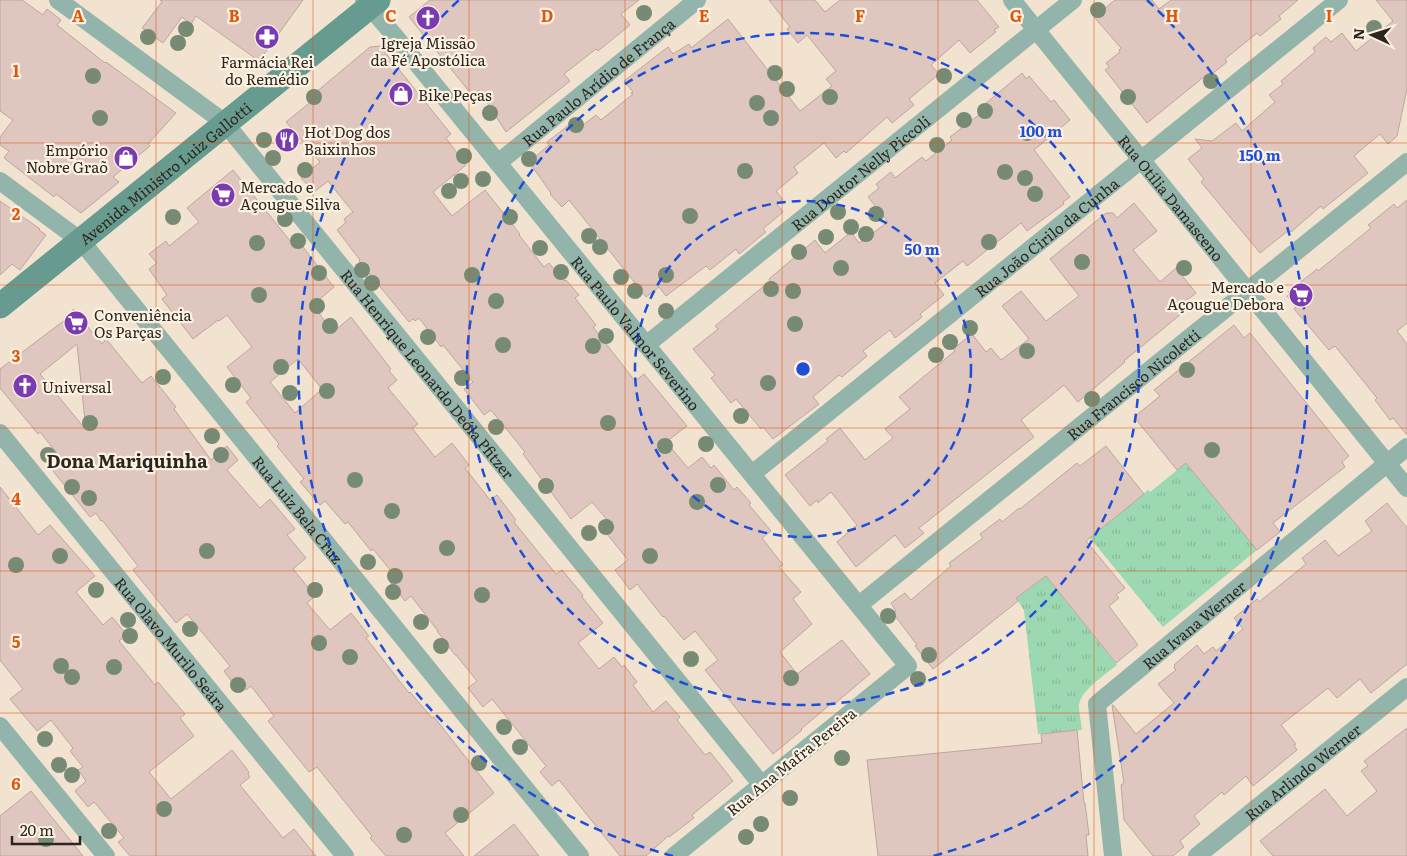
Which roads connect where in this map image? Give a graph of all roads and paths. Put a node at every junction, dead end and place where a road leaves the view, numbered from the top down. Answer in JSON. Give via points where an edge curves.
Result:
{"nodes":[{"id":1,"x":58,"y":0,"type":"edge"},
{"id":2,"x":697,"y":0,"type":"edge"},
{"id":3,"x":1012,"y":0,"type":"edge"},
{"id":4,"x":1073,"y":0,"type":"edge"},
{"id":5,"x":1339,"y":0,"type":"edge"},
{"id":6,"x":371,"y":2,"type":"edge"},
{"id":7,"x":1036,"y":30,"type":"junction"},
{"id":8,"x":225,"y":123,"type":"junction"},
{"id":9,"x":1141,"y":160,"type":"junction"},
{"id":10,"x":498,"y":162,"type":"junction"},
{"id":11,"x":1407,"y":162,"type":"edge"},
{"id":12,"x":0,"y":181,"type":"edge"},
{"id":13,"x":81,"y":240,"type":"junction"},
{"id":14,"x":1247,"y":291,"type":"junction"},
{"id":15,"x":0,"y":306,"type":"edge"},
{"id":16,"x":646,"y":345,"type":"junction"},
{"id":17,"x":0,"y":432,"type":"edge"},
{"id":18,"x":1407,"y":447,"type":"edge"},
{"id":19,"x":1387,"y":463,"type":"junction"},
{"id":20,"x":752,"y":474,"type":"junction"},
{"id":21,"x":1407,"y":488,"type":"edge"},
{"id":22,"x":859,"y":605,"type":"junction"},
{"id":23,"x":908,"y":666,"type":"joint"},
{"id":24,"x":1407,"y":687,"type":"edge"},
{"id":25,"x":0,"y":726,"type":"edge"},
{"id":26,"x":762,"y":785,"type":"junction"},
{"id":27,"x":106,"y":856,"type":"edge"},
{"id":28,"x":345,"y":856,"type":"edge"},
{"id":29,"x":580,"y":856,"type":"edge"},
{"id":30,"x":674,"y":856,"type":"edge"},
{"id":31,"x":1113,"y":856,"type":"edge"},
{"id":32,"x":1197,"y":856,"type":"edge"}],
"edges":[{"from":1,"to":8,"type":"street","name":"Rua Henrique Leonardo Deóla Pfitzer"},
{"from":2,"to":10,"type":"street","name":"Rua Paulo Arídio de França"},
{"from":3,"to":7,"type":"street","name":"Rua Otília Damasceno"},
{"from":4,"to":7,"type":"street","name":"Rua Doutor Nelly Piccoli"},
{"from":5,"to":9,"type":"street","name":"Rua João Cirilo da Cunha"},
{"from":6,"to":8,"type":"street","name":"Avenida Ministro Luiz Gallotti"},
{"from":6,"to":10,"type":"street","name":"Rua Paulo Valmor Severino"},
{"from":7,"to":9,"type":"street","name":"Rua Otília Damasceno"},
{"from":7,"to":16,"type":"street","name":"Rua Doutor Nelly Piccoli"},
{"from":8,"to":13,"type":"street","name":"Avenida Ministro Luiz Gallotti"},
{"from":8,"to":26,"type":"street","name":"Rua Henrique Leonardo Deóla Pfitzer"},
{"from":9,"to":14,"type":"street","name":"Rua Otília Damasceno"},
{"from":9,"to":20,"type":"street","name":"Rua João Cirilo da Cunha"},
{"from":10,"to":16,"type":"street","name":"Rua Paulo Valmor Severino"},
{"from":11,"to":14,"type":"street","name":"Rua Francisco Nicoletti"},
{"from":12,"to":13,"type":"street","name":"Rua Luiz Bela Cruz"},
{"from":13,"to":15,"type":"street","name":"Avenida Ministro Luiz Gallotti"},
{"from":13,"to":29,"type":"street","name":"Rua Luiz Bela Cruz"},
{"from":14,"to":19,"type":"street","name":"Rua Otília Damasceno"},
{"from":14,"to":22,"type":"street","name":"Rua Francisco Nicoletti"},
{"from":16,"to":20,"type":"street","name":"Rua Paulo Valmor Severino"},
{"from":17,"to":28,"type":"street","name":"Rua Olavo Murilo Seára"},
{"from":18,"to":19,"type":"street","name":"Rua Ivana Werner"},
{"from":19,"to":21,"type":"street","name":"Rua Otília Damasceno"},
{"from":19,"to":31,"type":"street","name":"Rua Ivana Werner","via":[[1097,704]]},
{"from":20,"to":22,"type":"street","name":"Rua Paulo Valmor Severino"},
{"from":22,"to":23,"type":"street","name":"Rua Paulo Valmor Severino"},
{"from":23,"to":26,"type":"street","name":"Rua Ana Mafra Pereira"},
{"from":24,"to":32,"type":"street","name":"Rua Arlindo Werner"},
{"from":25,"to":27,"type":"street"},
{"from":26,"to":30,"type":"street","name":"Rua Ana Mafra Pereira"}]}
